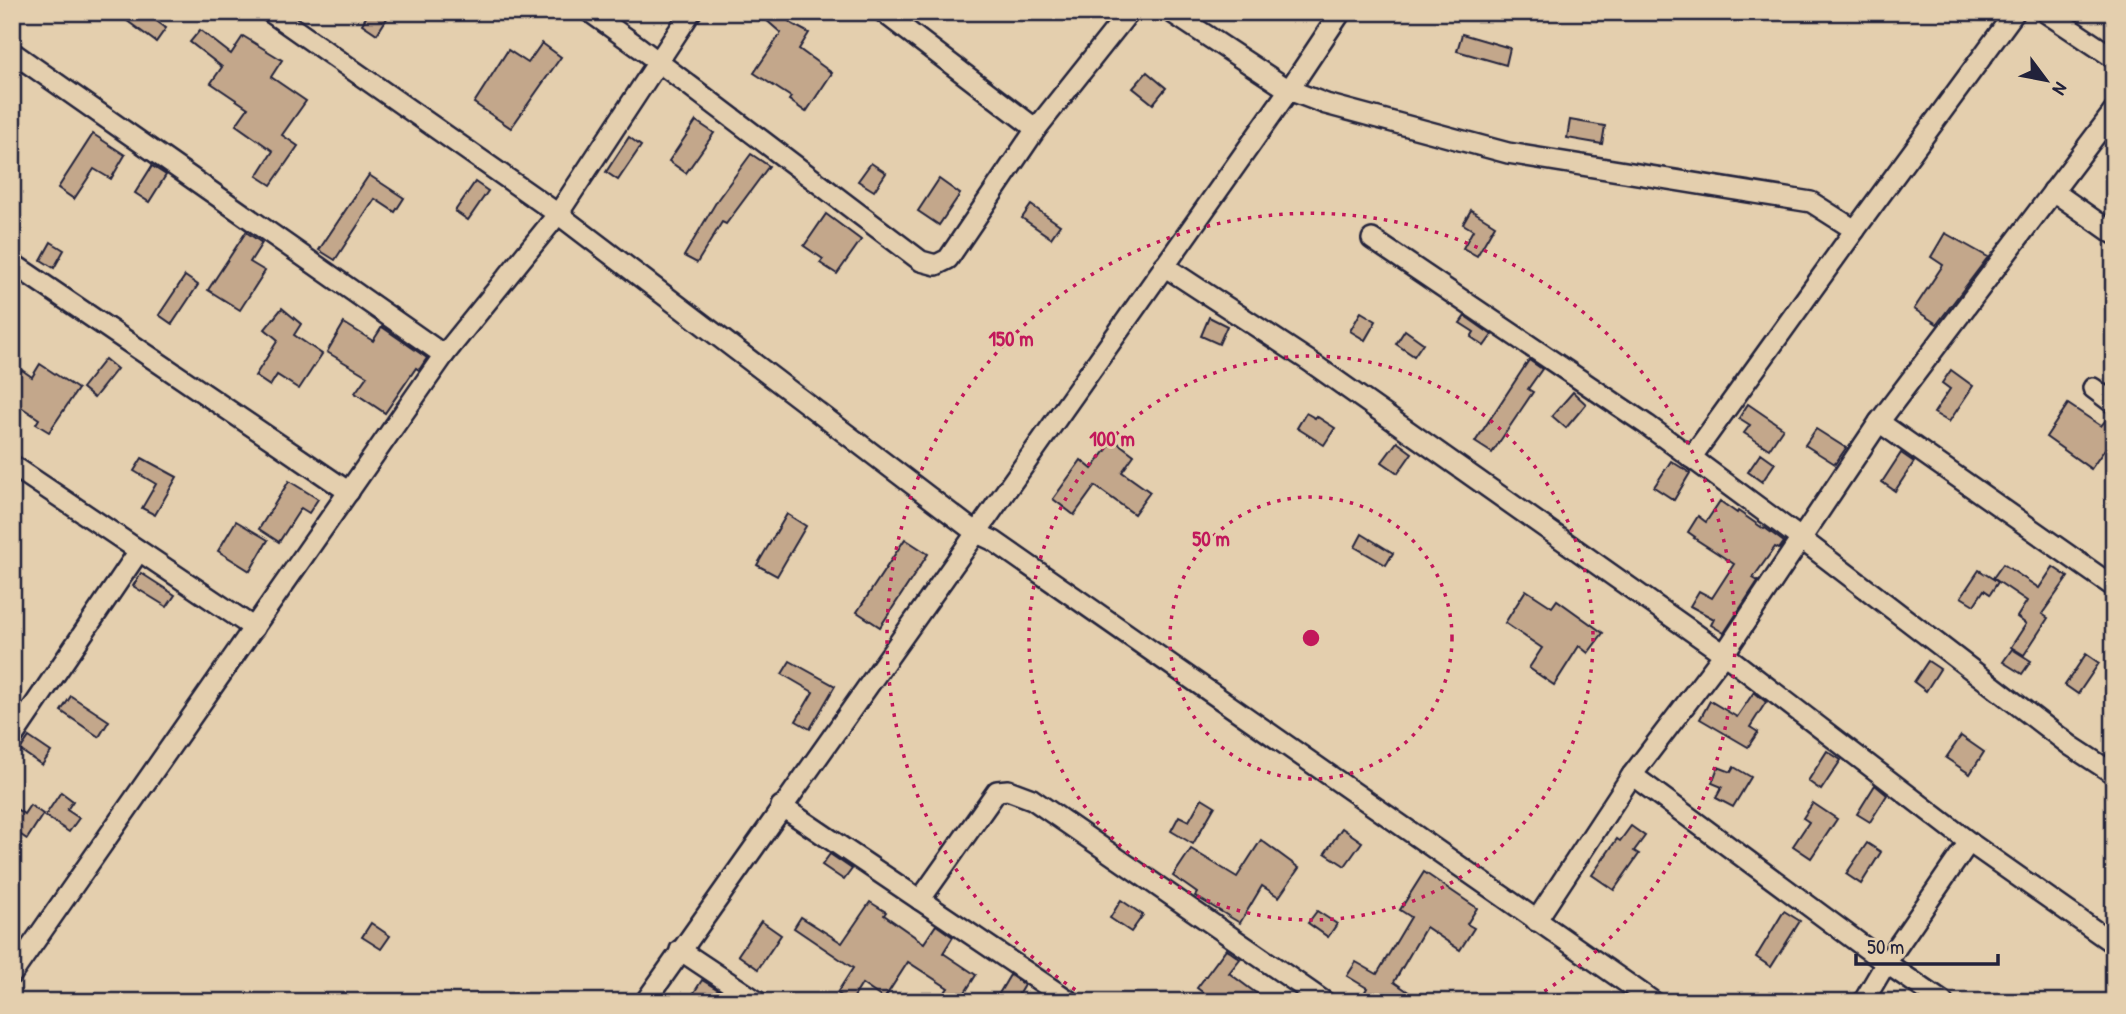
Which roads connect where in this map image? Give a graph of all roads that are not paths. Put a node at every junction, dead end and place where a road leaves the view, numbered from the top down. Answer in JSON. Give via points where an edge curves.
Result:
{"nodes":[{"id":1,"x":270,"y":12,"type":"edge"},
{"id":2,"x":590,"y":12,"type":"edge"},
{"id":3,"x":691,"y":12,"type":"edge"},
{"id":4,"x":883,"y":12,"type":"edge"},
{"id":5,"x":1129,"y":12,"type":"edge"},
{"id":6,"x":1171,"y":12,"type":"edge"},
{"id":7,"x":1341,"y":12,"type":"edge"},
{"id":8,"x":2015,"y":12,"type":"edge"},
{"id":9,"x":2045,"y":12,"type":"edge"},
{"id":10,"x":12,"y":52,"type":"edge"},
{"id":11,"x":2114,"y":58,"type":"edge"},
{"id":12,"x":658,"y":61,"type":"junction"},
{"id":13,"x":1289,"y":90,"type":"junction"},
{"id":14,"x":2114,"y":111,"type":"edge"},
{"id":15,"x":1036,"y":129,"type":"junction"},
{"id":16,"x":2053,"y":191,"type":"junction"},
{"id":17,"x":558,"y":214,"type":"junction"},
{"id":18,"x":1855,"y":230,"type":"junction"},
{"id":19,"x":2114,"y":234,"type":"edge"},
{"id":20,"x":1372,"y":239,"type":"dead end"},
{"id":21,"x":12,"y":262,"type":"edge"},
{"id":22,"x":1164,"y":266,"type":"junction"},
{"id":23,"x":444,"y":355,"type":"junction"},
{"id":24,"x":2093,"y":388,"type":"dead end"},
{"id":25,"x":2114,"y":404,"type":"edge"},
{"id":26,"x":1880,"y":422,"type":"junction"},
{"id":27,"x":1691,"y":458,"type":"junction"},
{"id":28,"x":12,"y":465,"type":"edge"},
{"id":29,"x":349,"y":492,"type":"junction"},
{"id":30,"x":975,"y":532,"type":"junction"},
{"id":31,"x":1800,"y":538,"type":"junction"},
{"id":32,"x":139,"y":551,"type":"junction"},
{"id":33,"x":2114,"y":587,"type":"edge"},
{"id":34,"x":254,"y":628,"type":"junction"},
{"id":35,"x":1724,"y":654,"type":"junction"},
{"id":36,"x":12,"y":738,"type":"edge"},
{"id":37,"x":2114,"y":774,"type":"edge"},
{"id":38,"x":1632,"y":775,"type":"junction"},
{"id":39,"x":781,"y":806,"type":"junction"},
{"id":40,"x":1969,"y":842,"type":"junction"},
{"id":41,"x":920,"y":900,"type":"junction"},
{"id":42,"x":1536,"y":920,"type":"junction"},
{"id":43,"x":2114,"y":944,"type":"edge"},
{"id":44,"x":680,"y":950,"type":"junction"},
{"id":45,"x":1886,"y":963,"type":"junction"},
{"id":46,"x":12,"y":974,"type":"edge"},
{"id":47,"x":645,"y":1002,"type":"edge"},
{"id":48,"x":758,"y":1002,"type":"edge"},
{"id":49,"x":1071,"y":1002,"type":"edge"},
{"id":50,"x":1325,"y":1002,"type":"edge"},
{"id":51,"x":1654,"y":1002,"type":"edge"},
{"id":52,"x":1863,"y":1002,"type":"edge"},
{"id":53,"x":1943,"y":1002,"type":"edge"}],
"edges":[{"from":1,"to":17,"type":"street"},
{"from":2,"to":12,"type":"street"},
{"from":3,"to":12,"type":"street"},
{"from":4,"to":15,"type":"street"},
{"from":5,"to":15,"type":"street"},
{"from":6,"to":13,"type":"street"},
{"from":7,"to":13,"type":"street"},
{"from":8,"to":18,"type":"street"},
{"from":9,"to":11,"type":"street"},
{"from":10,"to":23,"type":"street"},
{"from":12,"to":15,"type":"street","via":[[921,261],[936,265],[948,259]]},
{"from":12,"to":17,"type":"street"},
{"from":13,"to":18,"type":"street","via":[[1508,153],[1811,202]]},
{"from":13,"to":22,"type":"street"},
{"from":14,"to":16,"type":"street"},
{"from":16,"to":19,"type":"street"},
{"from":16,"to":26,"type":"street"},
{"from":17,"to":23,"type":"street"},
{"from":17,"to":30,"type":"street"},
{"from":18,"to":27,"type":"street"},
{"from":20,"to":27,"type":"street"},
{"from":21,"to":29,"type":"street"},
{"from":22,"to":30,"type":"street"},
{"from":22,"to":35,"type":"street","via":[[1309,361]]},
{"from":23,"to":29,"type":"street"},
{"from":24,"to":25,"type":"street"},
{"from":26,"to":31,"type":"street"},
{"from":26,"to":33,"type":"street"},
{"from":27,"to":31,"type":"street"},
{"from":28,"to":32,"type":"street"},
{"from":29,"to":34,"type":"street"},
{"from":30,"to":39,"type":"street"},
{"from":30,"to":42,"type":"street"},
{"from":31,"to":35,"type":"street"},
{"from":31,"to":37,"type":"street"},
{"from":32,"to":34,"type":"street"},
{"from":32,"to":36,"type":"street"},
{"from":34,"to":46,"type":"street"},
{"from":35,"to":38,"type":"street"},
{"from":35,"to":40,"type":"street"},
{"from":38,"to":42,"type":"street"},
{"from":38,"to":45,"type":"street"},
{"from":39,"to":41,"type":"street"},
{"from":39,"to":44,"type":"street"},
{"from":40,"to":43,"type":"street"},
{"from":40,"to":45,"type":"street"},
{"from":41,"to":49,"type":"street"},
{"from":41,"to":50,"type":"street","via":[[997,791],[1008,790],[1032,799]]},
{"from":42,"to":51,"type":"street"},
{"from":44,"to":47,"type":"street"},
{"from":44,"to":48,"type":"street"},
{"from":45,"to":52,"type":"street"},
{"from":45,"to":53,"type":"street"}]}
